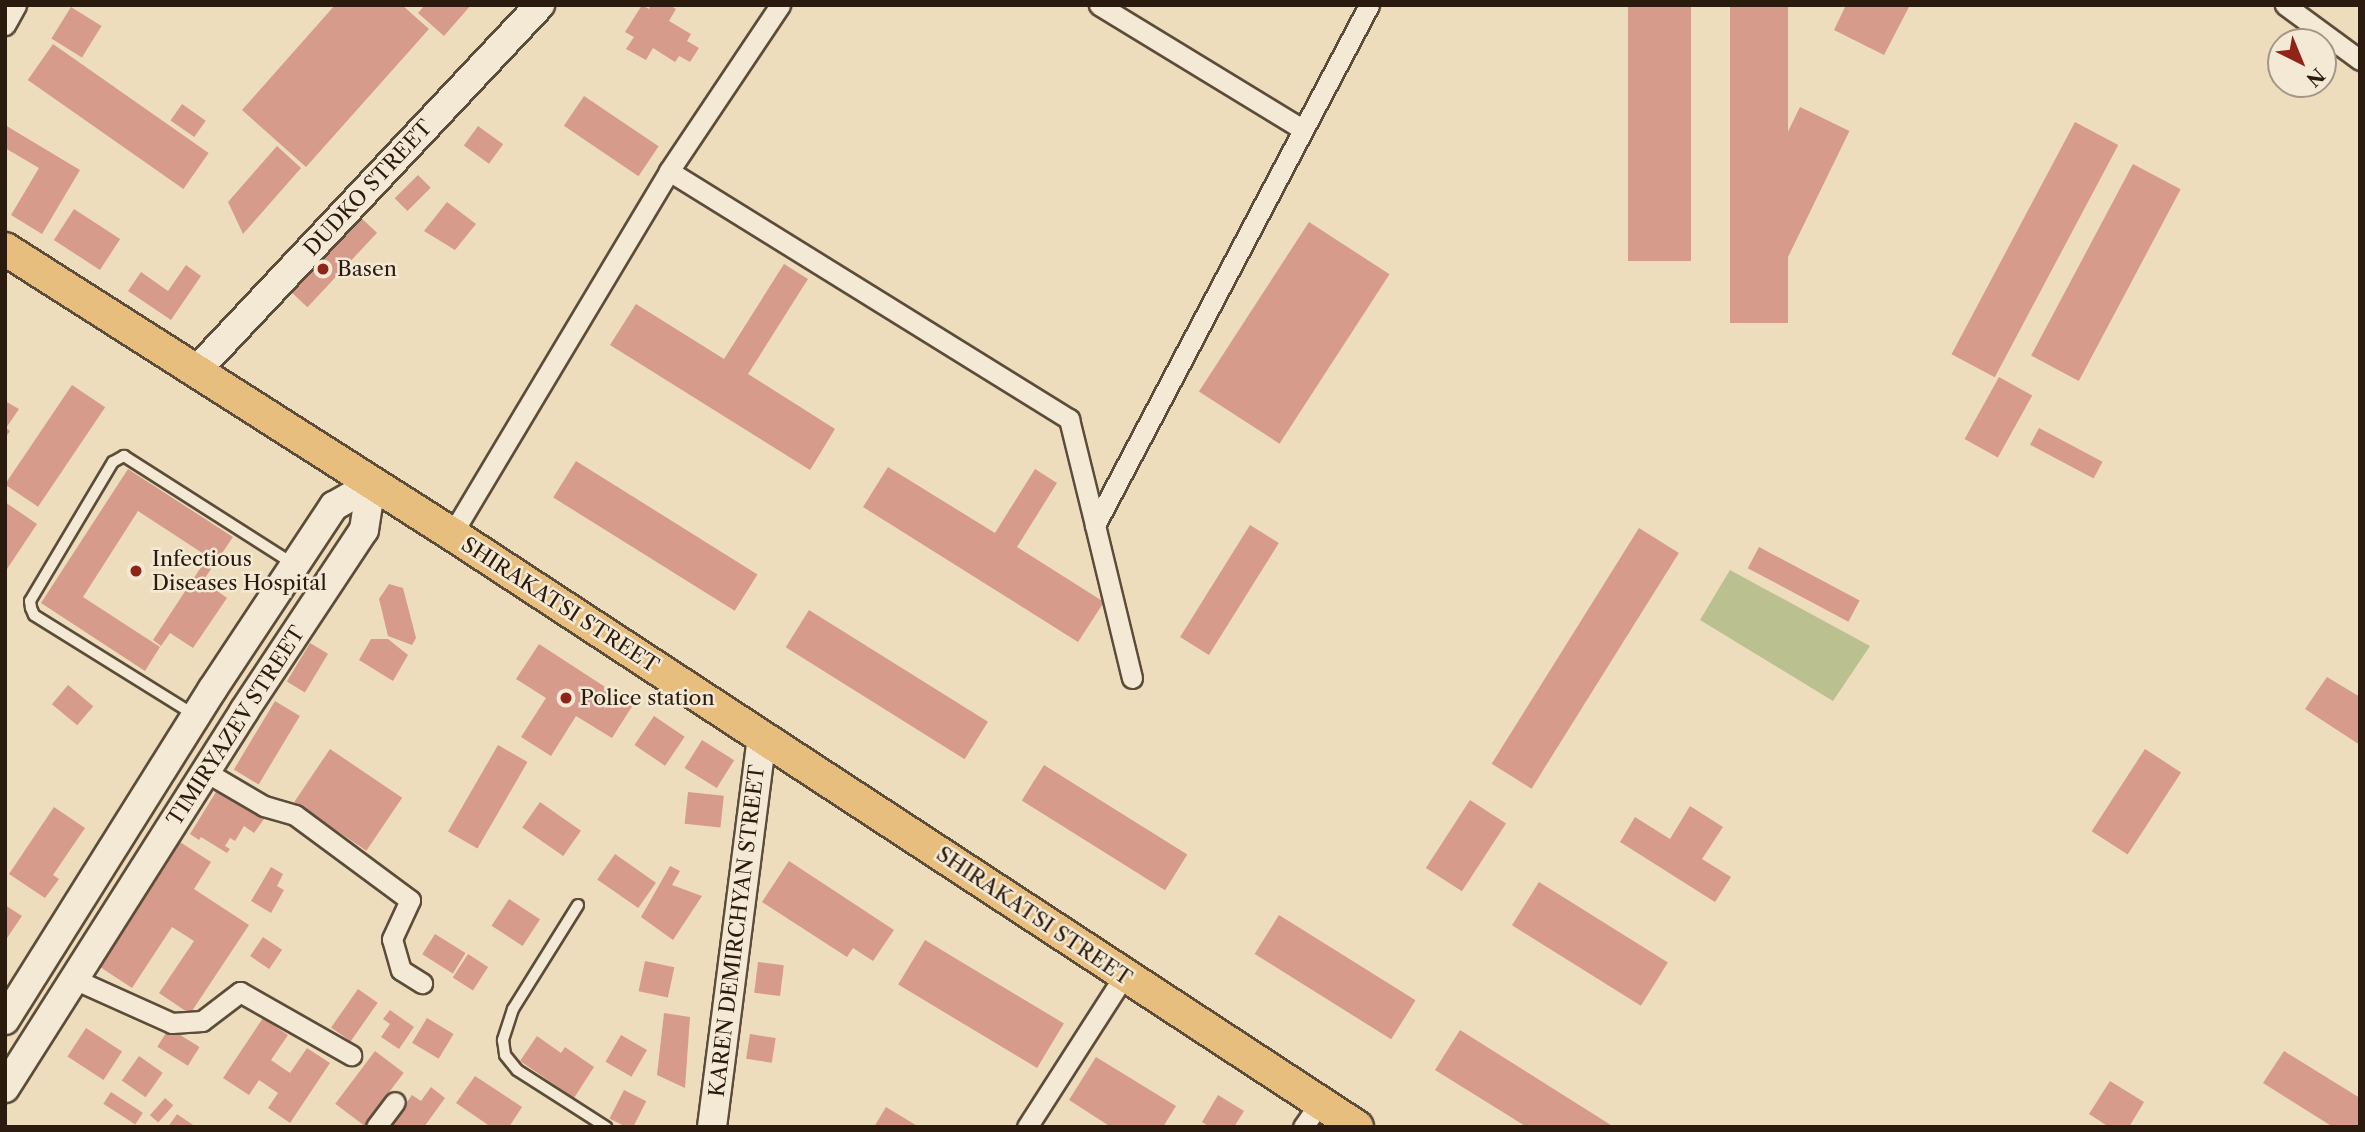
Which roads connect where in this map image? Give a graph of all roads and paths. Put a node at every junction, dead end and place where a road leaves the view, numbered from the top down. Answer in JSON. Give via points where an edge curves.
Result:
{"nodes":[{"id":1,"x":16,"y":5,"type":"edge"},
{"id":2,"x":780,"y":5,"type":"edge"},
{"id":3,"x":1099,"y":5,"type":"edge"},
{"id":4,"x":1369,"y":5,"type":"edge"},
{"id":5,"x":2285,"y":5,"type":"edge"},
{"id":6,"x":530,"y":8,"type":"edge"},
{"id":7,"x":5,"y":24,"type":"edge"},
{"id":8,"x":2360,"y":60,"type":"edge"},
{"id":9,"x":1302,"y":129,"type":"junction"},
{"id":10,"x":670,"y":171,"type":"junction"},
{"id":11,"x":5,"y":249,"type":"edge"},
{"id":12,"x":197,"y":370,"type":"junction"},
{"id":13,"x":371,"y":485,"type":"junction"},
{"id":14,"x":1095,"y":525,"type":"junction"},
{"id":15,"x":452,"y":534,"type":"junction"},
{"id":16,"x":295,"y":565,"type":"junction"},
{"id":17,"x":1132,"y":678,"type":"dead end"},
{"id":18,"x":212,"y":690,"type":"junction"},
{"id":19,"x":244,"y":711,"type":"junction"},
{"id":20,"x":196,"y":716,"type":"junction"},
{"id":21,"x":762,"y":736,"type":"junction"},
{"id":22,"x":206,"y":772,"type":"junction"},
{"id":23,"x":578,"y":905,"type":"dead end"},
{"id":24,"x":1124,"y":976,"type":"junction"},
{"id":25,"x":74,"y":979,"type":"junction"},
{"id":26,"x":422,"y":984,"type":"dead end"},
{"id":27,"x":5,"y":1020,"type":"edge"},
{"id":28,"x":351,"y":1055,"type":"dead end"},
{"id":29,"x":5,"y":1088,"type":"edge"},
{"id":30,"x":395,"y":1101,"type":"dead end"},
{"id":31,"x":1311,"y":1115,"type":"edge"},
{"id":32,"x":376,"y":1127,"type":"edge"},
{"id":33,"x":606,"y":1127,"type":"edge"},
{"id":34,"x":712,"y":1127,"type":"edge"},
{"id":35,"x":1027,"y":1127,"type":"edge"},
{"id":36,"x":1357,"y":1127,"type":"edge"}],
"edges":[{"from":1,"to":7,"type":"street"},
{"from":2,"to":10,"type":"street"},
{"from":3,"to":9,"type":"street"},
{"from":4,"to":9,"type":"street"},
{"from":5,"to":8,"type":"street"},
{"from":6,"to":12,"type":"street","name":"DUDKO STREET"},
{"from":9,"to":14,"type":"street"},
{"from":10,"to":14,"type":"street","via":[[1069,419]]},
{"from":10,"to":15,"type":"street"},
{"from":11,"to":12,"type":"main road","name":"SHIRAKATSI STREET"},
{"from":12,"to":13,"type":"main road","name":"SHIRAKATSI STREET"},
{"from":13,"to":15,"type":"main road","name":"SHIRAKATSI STREET"},
{"from":13,"to":16,"type":"street","name":"TIMIRYAZEV STREET","via":[[334,506]]},
{"from":13,"to":19,"type":"street","name":"TIMIRYAZEV STREET","via":[[364,530]]},
{"from":14,"to":17,"type":"street"},
{"from":15,"to":21,"type":"main road","name":"SHIRAKATSI STREET"},
{"from":16,"to":18,"type":"street","name":"TIMIRYAZEV STREET"},
{"from":16,"to":20,"type":"lane","via":[[124,456],[113,462],[30,601],[31,608],[34,615]]},
{"from":18,"to":19,"type":"street"},
{"from":18,"to":20,"type":"street","name":"TIMIRYAZEV STREET"},
{"from":19,"to":22,"type":"street","name":"TIMIRYAZEV STREET"},
{"from":20,"to":27,"type":"street","name":"TIMIRYAZEV STREET"},
{"from":21,"to":24,"type":"main road","name":"SHIRAKATSI STREET"},
{"from":21,"to":34,"type":"street","name":"KAREN DEMIRCHYAN STREET"},
{"from":22,"to":25,"type":"street","name":"TIMIRYAZEV STREET"},
{"from":22,"to":26,"type":"street","via":[[264,806],[295,815],[410,900],[392,939],[401,970]]},
{"from":23,"to":33,"type":"lane","via":[[513,1009],[503,1040],[505,1055],[517,1070]]},
{"from":24,"to":31,"type":"main road","name":"SHIRAKATSI STREET"},
{"from":24,"to":35,"type":"street"},
{"from":25,"to":28,"type":"street","via":[[172,1023],[202,1021],[240,992]]},
{"from":25,"to":29,"type":"street","name":"TIMIRYAZEV STREET"},
{"from":30,"to":32,"type":"street"},
{"from":31,"to":36,"type":"main road","name":"SHIRAKATSI STREET"}]}
